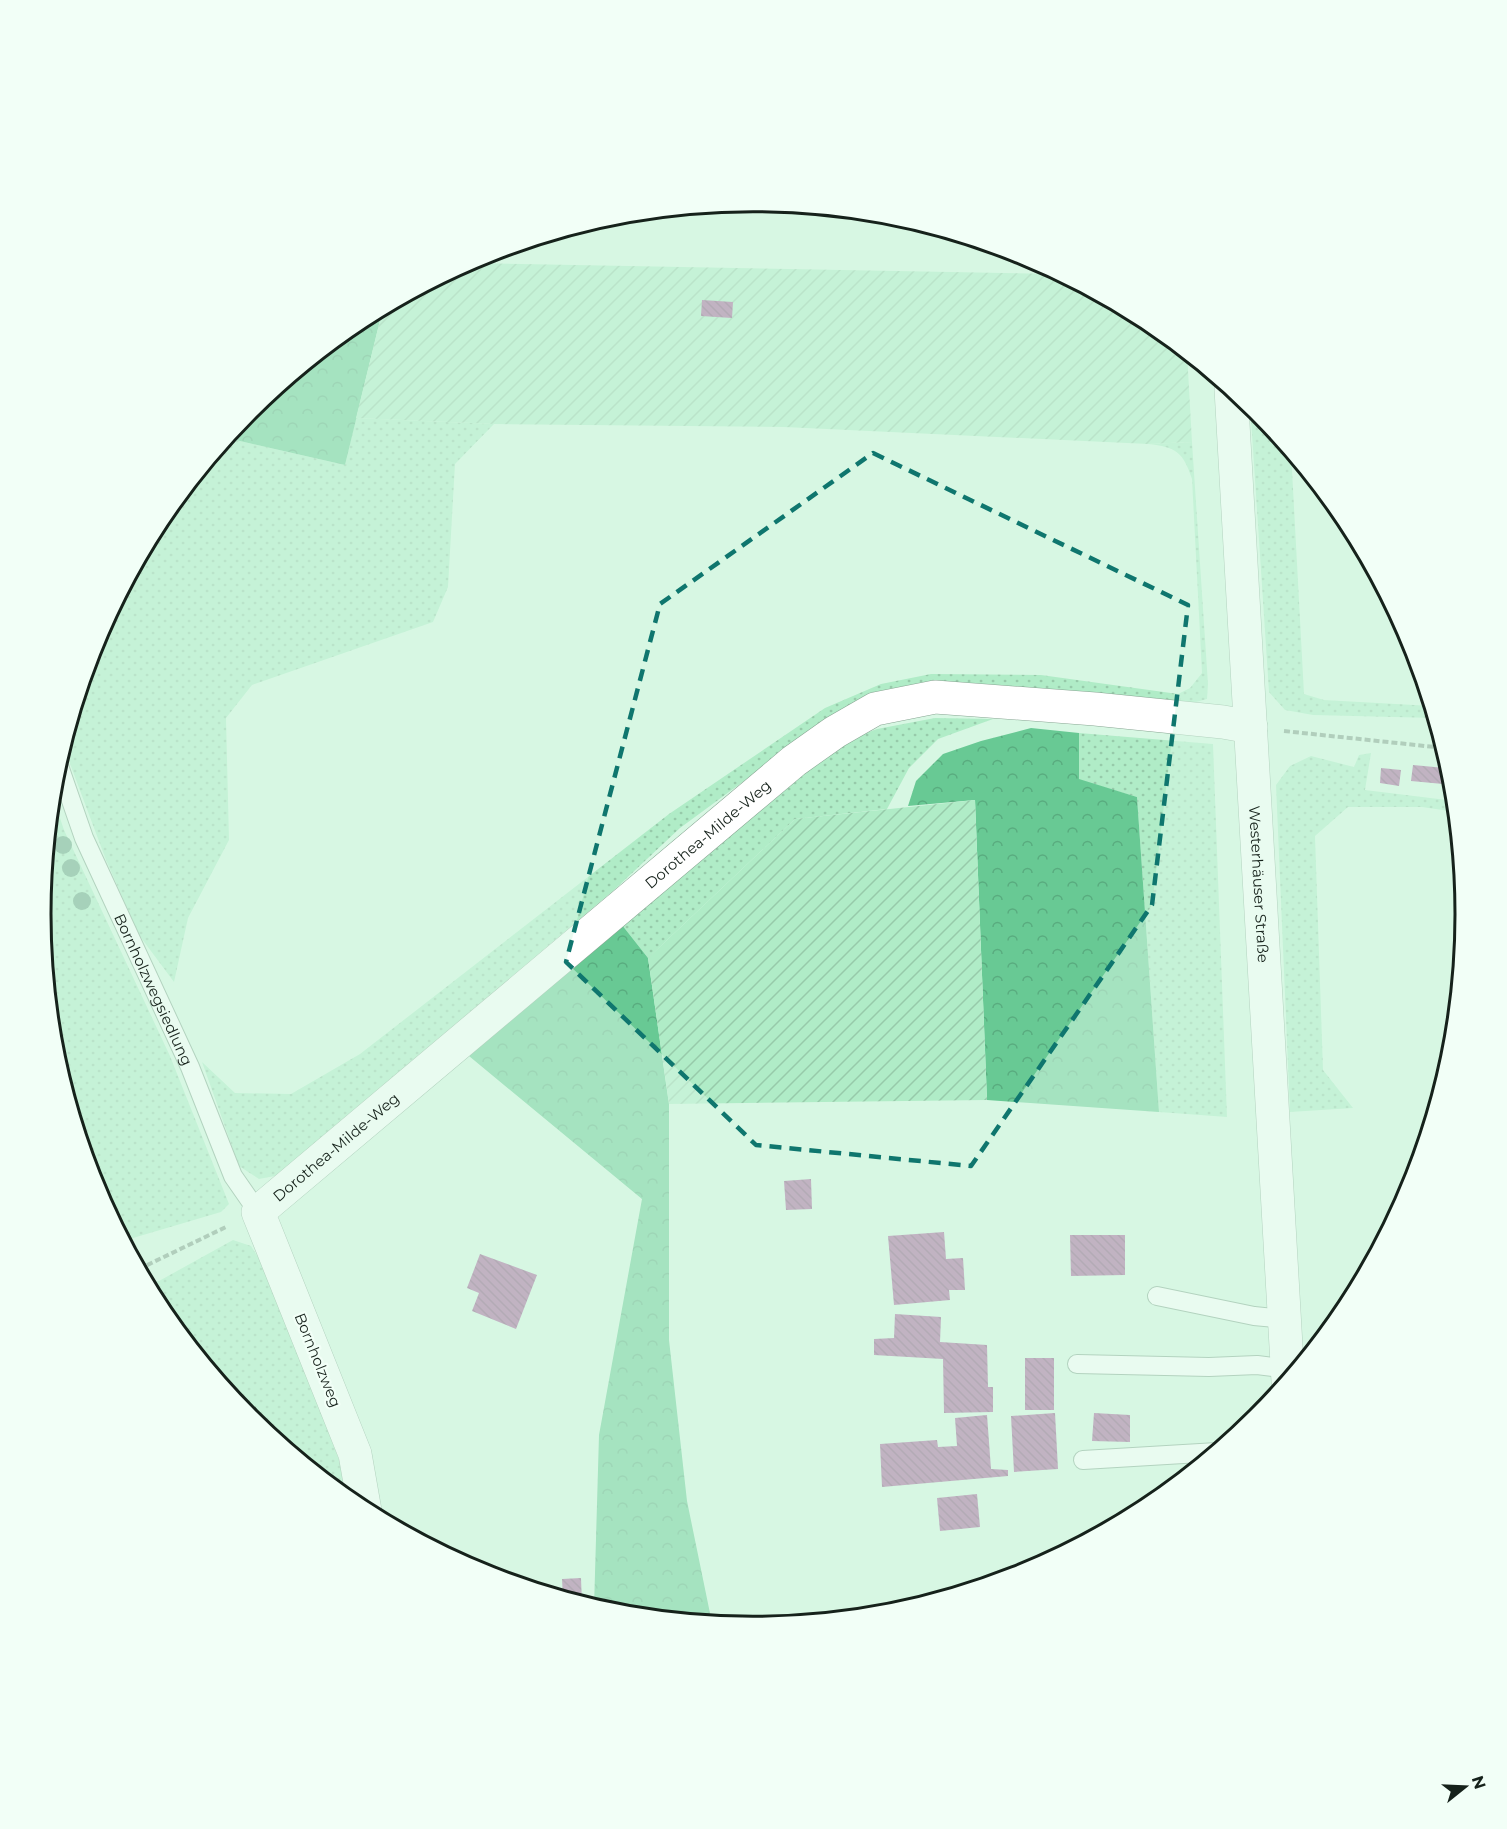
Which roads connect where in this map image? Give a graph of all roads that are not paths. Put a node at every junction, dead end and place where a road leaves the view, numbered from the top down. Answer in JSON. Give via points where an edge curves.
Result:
{"nodes":[{"id":1,"x":1233,"y":401,"type":"edge"},
{"id":2,"x":1251,"y":727,"type":"junction"},
{"id":3,"x":64,"y":779,"type":"edge"},
{"id":4,"x":258,"y":1212,"type":"junction"},
{"id":5,"x":1156,"y":1296,"type":"dead end"},
{"id":6,"x":1285,"y":1319,"type":"junction"},
{"id":7,"x":1077,"y":1364,"type":"dead end"},
{"id":8,"x":1288,"y":1371,"type":"edge"},
{"id":9,"x":1285,"y":1374,"type":"edge"},
{"id":10,"x":1205,"y":1453,"type":"edge"},
{"id":11,"x":1083,"y":1460,"type":"dead end"},
{"id":12,"x":363,"y":1499,"type":"edge"}],
"edges":[{"from":1,"to":2,"type":"street","name":"Westerhäuser Straße"},
{"from":2,"to":4,"type":"street","name":"Dorothea-Milde-Weg","via":[[1095,709],[935,697],[875,709],[794,761]]},
{"from":2,"to":6,"type":"street","name":"Westerhäuser Straße"},
{"from":3,"to":4,"type":"lane","name":"Bornholzwegsiedlung","via":[[84,838],[190,1067],[233,1176]]},
{"from":4,"to":12,"type":"street","name":"Bornholzweg","via":[[355,1454]]},
{"from":5,"to":6,"type":"lane"},
{"from":6,"to":8,"type":"street","name":"Westerhäuser Straße"},
{"from":7,"to":9,"type":"lane","via":[[1257,1365]]},
{"from":10,"to":11,"type":"lane"}]}
